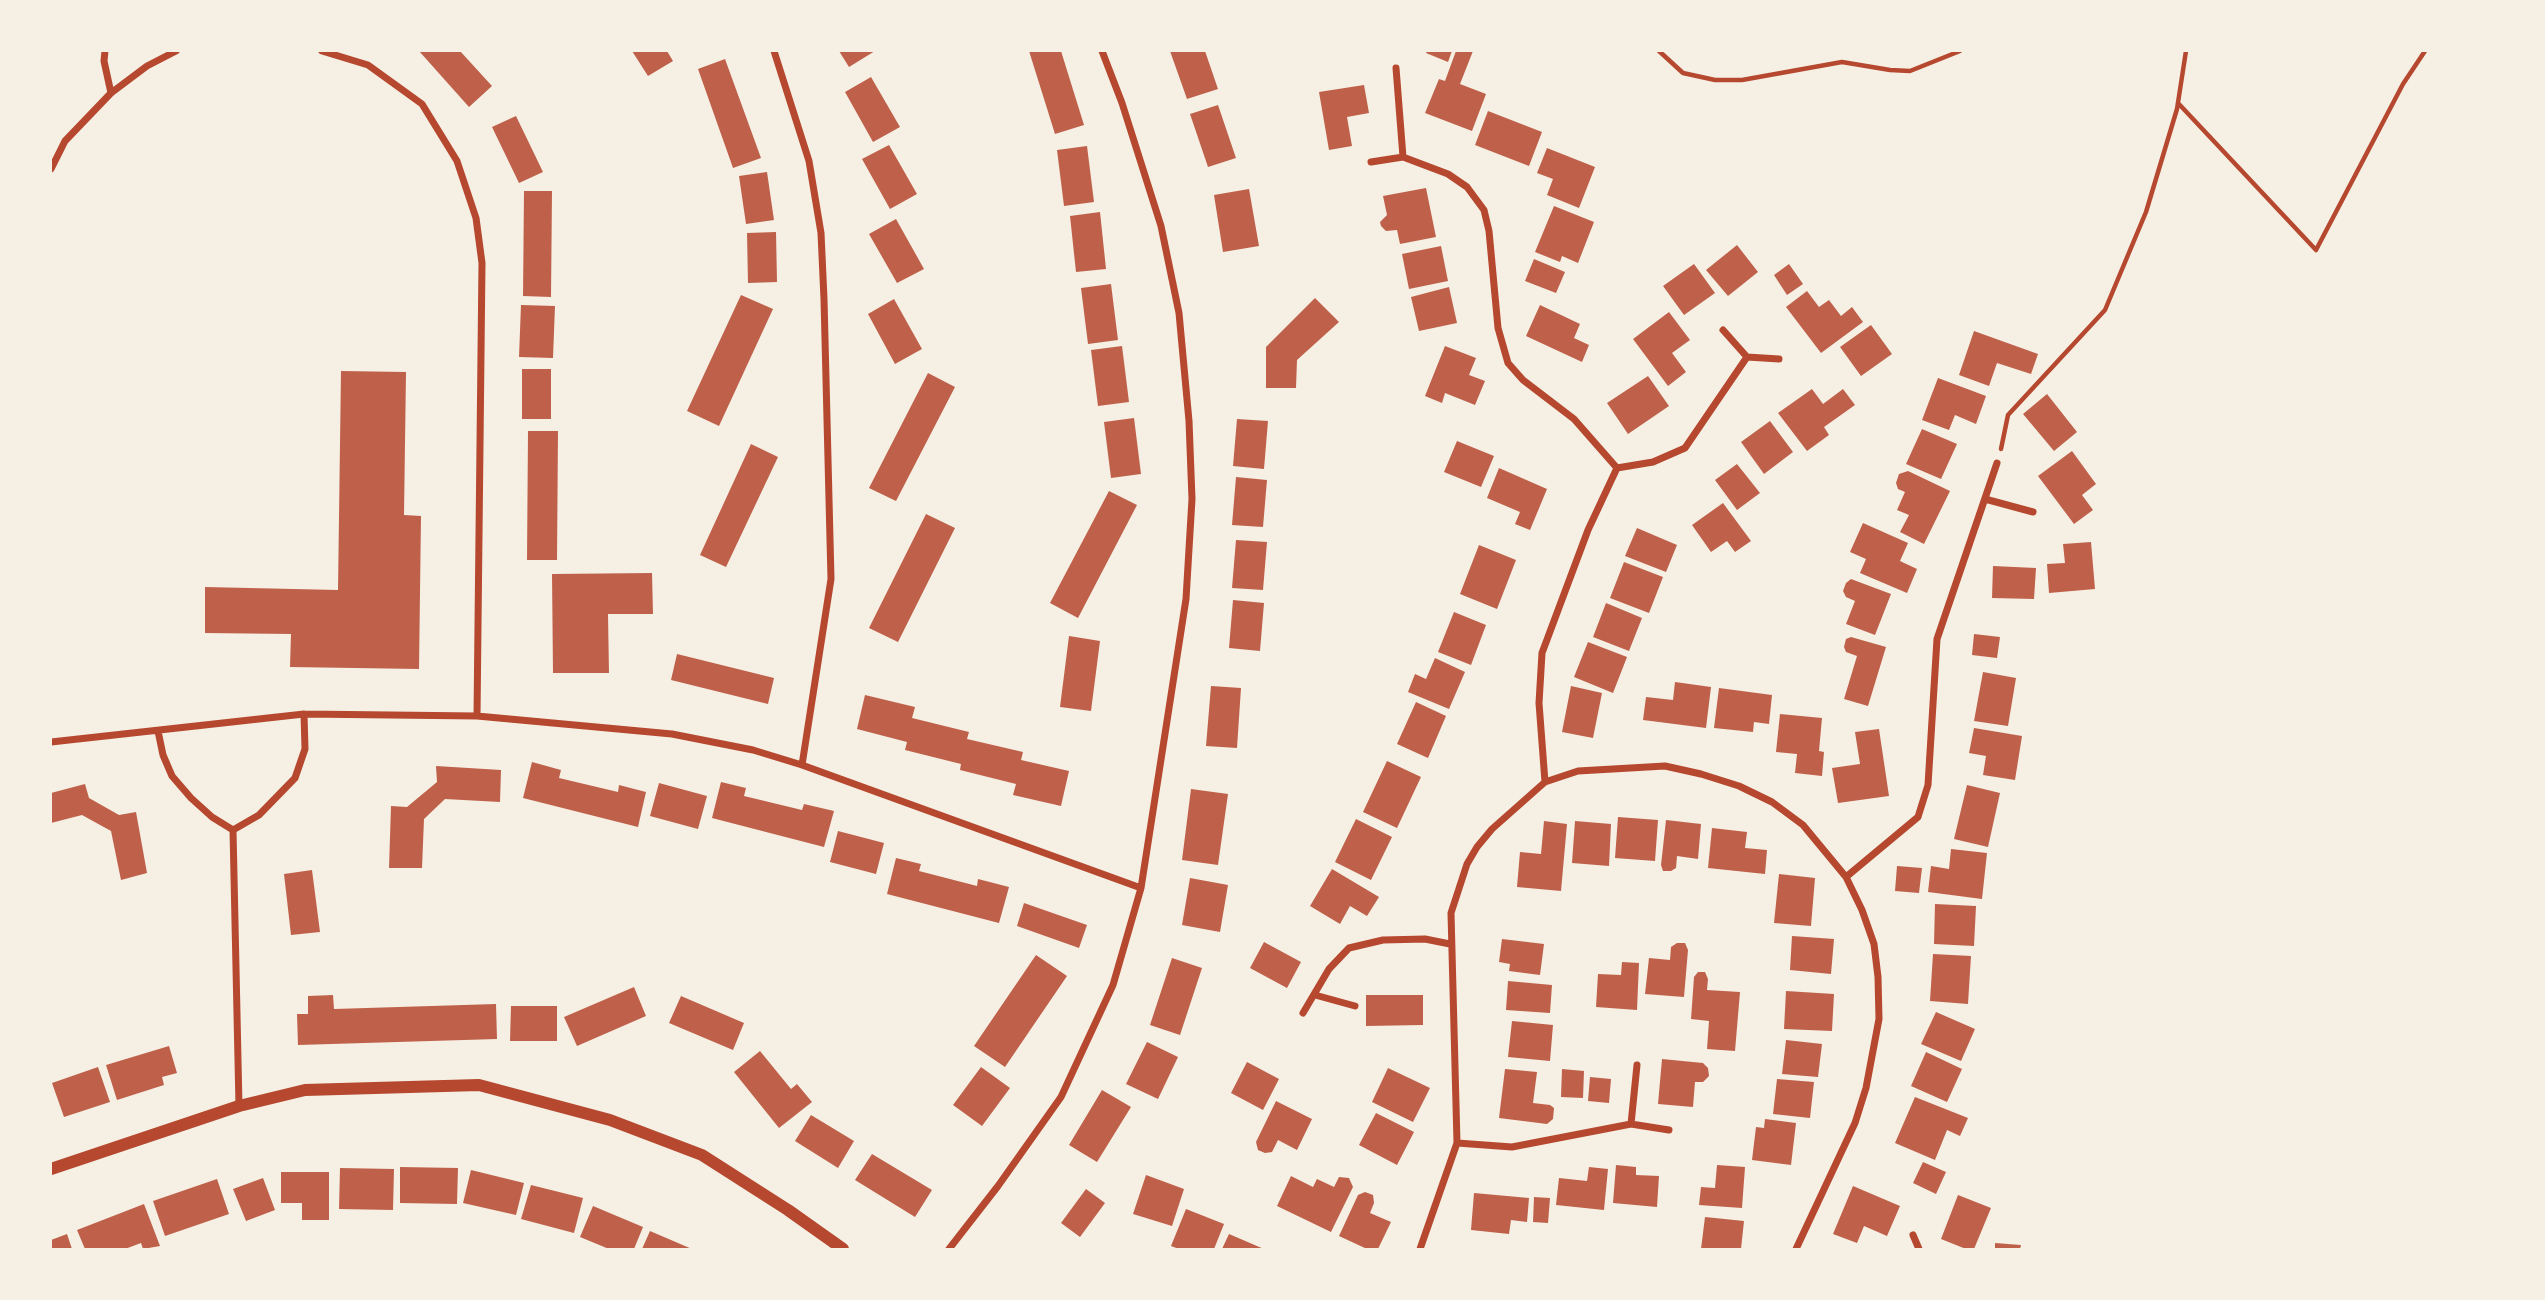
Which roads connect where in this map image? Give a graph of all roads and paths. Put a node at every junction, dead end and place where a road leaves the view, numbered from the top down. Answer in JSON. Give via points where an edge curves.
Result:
{"nodes":[{"id":1,"x":105,"y":51,"type":"edge"},
{"id":2,"x":176,"y":51,"type":"edge"},
{"id":3,"x":322,"y":51,"type":"edge"},
{"id":4,"x":774,"y":51,"type":"edge"},
{"id":5,"x":1101,"y":51,"type":"edge"},
{"id":6,"x":1660,"y":51,"type":"edge"},
{"id":7,"x":1959,"y":51,"type":"edge"},
{"id":8,"x":2186,"y":51,"type":"edge"},
{"id":9,"x":2425,"y":51,"type":"edge"},
{"id":10,"x":1396,"y":68,"type":"dead end"},
{"id":11,"x":110,"y":93,"type":"junction"},
{"id":12,"x":2178,"y":103,"type":"junction"},
{"id":13,"x":1403,"y":157,"type":"junction"},
{"id":14,"x":1371,"y":162,"type":"dead end"},
{"id":15,"x":51,"y":169,"type":"edge"},
{"id":16,"x":1723,"y":330,"type":"dead end"},
{"id":17,"x":1747,"y":357,"type":"junction"},
{"id":18,"x":1779,"y":359,"type":"dead end"},
{"id":19,"x":1997,"y":463,"type":"joint"},
{"id":20,"x":1617,"y":468,"type":"junction"},
{"id":21,"x":1985,"y":499,"type":"junction"},
{"id":22,"x":2033,"y":512,"type":"dead end"},
{"id":23,"x":304,"y":715,"type":"junction"},
{"id":24,"x":477,"y":716,"type":"junction"},
{"id":25,"x":158,"y":732,"type":"junction"},
{"id":26,"x":51,"y":742,"type":"edge"},
{"id":27,"x":802,"y":765,"type":"junction"},
{"id":28,"x":1545,"y":782,"type":"junction"},
{"id":29,"x":233,"y":830,"type":"junction"},
{"id":30,"x":1846,"y":877,"type":"junction"},
{"id":31,"x":1142,"y":888,"type":"junction"},
{"id":32,"x":1450,"y":944,"type":"junction"},
{"id":33,"x":1314,"y":995,"type":"junction"},
{"id":34,"x":1355,"y":1006,"type":"dead end"},
{"id":35,"x":1303,"y":1013,"type":"dead end"},
{"id":36,"x":1637,"y":1065,"type":"dead end"},
{"id":37,"x":239,"y":1106,"type":"junction"},
{"id":38,"x":1631,"y":1124,"type":"junction"},
{"id":39,"x":1669,"y":1130,"type":"dead end"},
{"id":40,"x":1457,"y":1143,"type":"junction"},
{"id":41,"x":51,"y":1169,"type":"edge"},
{"id":42,"x":1913,"y":1235,"type":"dead end"},
{"id":43,"x":843,"y":1249,"type":"edge"},
{"id":44,"x":949,"y":1249,"type":"edge"},
{"id":45,"x":1420,"y":1249,"type":"edge"},
{"id":46,"x":1796,"y":1249,"type":"edge"},
{"id":47,"x":1919,"y":1249,"type":"edge"}],
"edges":[{"from":1,"to":11,"type":"street"},
{"from":2,"to":11,"type":"street"},
{"from":3,"to":24,"type":"street","via":[[368,65],[422,104],[457,161],[476,218],[482,263]]},
{"from":4,"to":27,"type":"street","via":[[810,161],[821,233],[824,299],[831,579]]},
{"from":5,"to":31,"type":"street","via":[[1161,226],[1179,313],[1189,421],[1192,499],[1186,599]]},
{"from":6,"to":7,"type":"path","via":[[1683,73],[1742,80],[1842,62],[1910,71]]},
{"from":8,"to":12,"type":"path"},
{"from":9,"to":12,"type":"path","via":[[2316,250]]},
{"from":10,"to":13,"type":"street"},
{"from":11,"to":15,"type":"street","via":[[65,141]]},
{"from":12,"to":19,"type":"path","via":[[2146,212],[2105,310],[2008,415]]},
{"from":13,"to":14,"type":"street"},
{"from":13,"to":20,"type":"street","via":[[1448,174],[1466,187],[1484,210],[1498,328],[1508,363],[1574,419]]},
{"from":16,"to":17,"type":"street"},
{"from":17,"to":18,"type":"street"},
{"from":17,"to":20,"type":"street","via":[[1685,448],[1653,462]]},
{"from":19,"to":21,"type":"street"},
{"from":20,"to":28,"type":"street","via":[[1588,530],[1542,653],[1539,704]]},
{"from":21,"to":22,"type":"street"},
{"from":21,"to":30,"type":"street","via":[[1937,639],[1927,785],[1918,817]]},
{"from":23,"to":24,"type":"street"},
{"from":23,"to":25,"type":"street"},
{"from":23,"to":29,"type":"street","via":[[305,749],[295,778],[259,815]]},
{"from":24,"to":27,"type":"street","via":[[672,734]]},
{"from":25,"to":26,"type":"street"},
{"from":25,"to":29,"type":"street","via":[[172,776],[212,817]]},
{"from":27,"to":31,"type":"street"},
{"from":28,"to":30,"type":"street","via":[[1578,771],[1620,767],[1665,766],[1701,774],[1772,802],[1803,825]]},
{"from":28,"to":32,"type":"street","via":[[1477,847],[1457,890]]},
{"from":29,"to":37,"type":"street"},
{"from":30,"to":46,"type":"street","via":[[1874,944],[1879,1019],[1855,1123]]},
{"from":31,"to":44,"type":"street","via":[[1113,985],[1060,1097]]},
{"from":32,"to":33,"type":"street","via":[[1383,940],[1349,948]]},
{"from":32,"to":40,"type":"street"},
{"from":33,"to":34,"type":"street"},
{"from":33,"to":35,"type":"street"},
{"from":36,"to":38,"type":"street"},
{"from":37,"to":41,"type":"street"},
{"from":37,"to":43,"type":"street","via":[[305,1090],[479,1085],[610,1120],[702,1155]]},
{"from":38,"to":39,"type":"street"},
{"from":38,"to":40,"type":"street","via":[[1511,1147]]},
{"from":40,"to":45,"type":"street"},
{"from":42,"to":47,"type":"street"}]}
